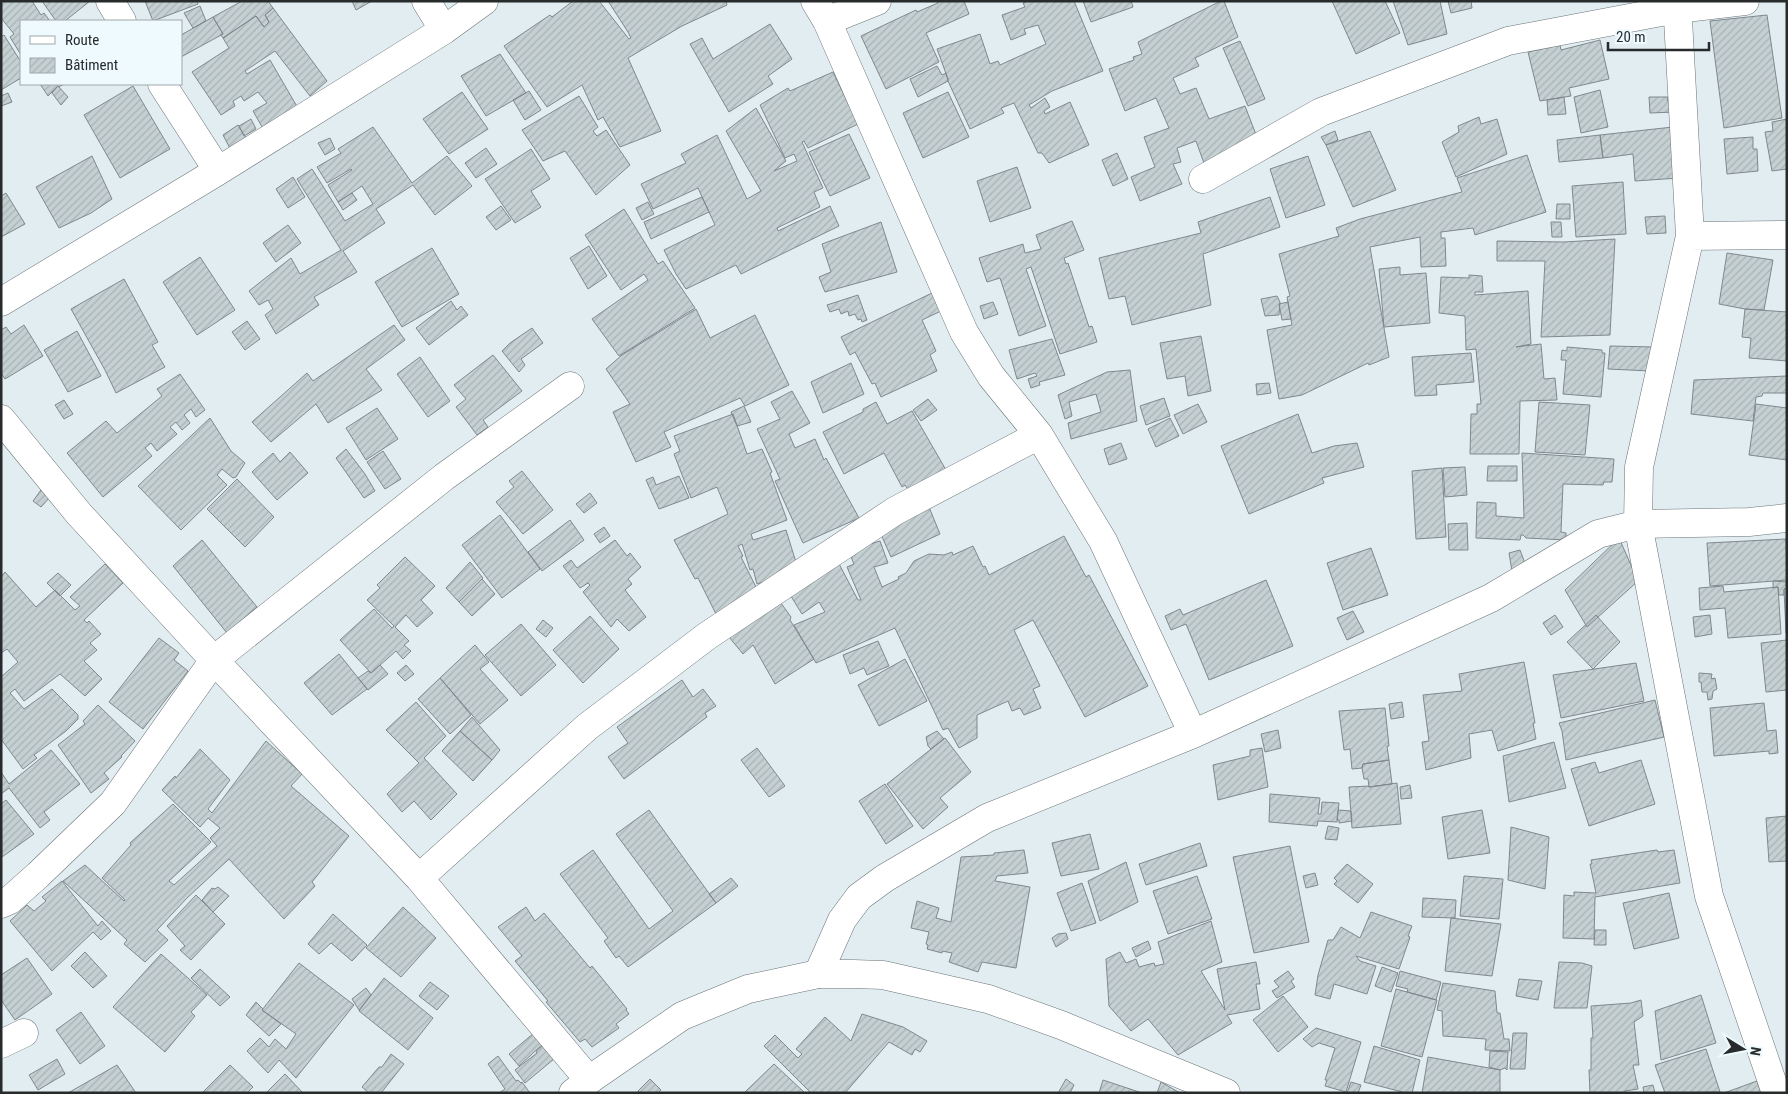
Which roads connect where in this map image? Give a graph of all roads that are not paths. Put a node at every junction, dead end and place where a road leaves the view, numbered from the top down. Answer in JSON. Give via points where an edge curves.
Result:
{"nodes":[{"id":1,"x":110,"y":1,"type":"edge"},
{"id":2,"x":426,"y":1,"type":"edge"},
{"id":3,"x":484,"y":1,"type":"edge"},
{"id":4,"x":877,"y":1,"type":"edge"},
{"id":5,"x":1745,"y":1,"type":"edge"},
{"id":6,"x":1677,"y":5,"type":"edge"},
{"id":7,"x":821,"y":11,"type":"edge"},
{"id":8,"x":121,"y":20,"type":"edge"},
{"id":9,"x":444,"y":30,"type":"junction"},
{"id":10,"x":163,"y":85,"type":"edge"},
{"id":11,"x":218,"y":171,"type":"junction"},
{"id":12,"x":1203,"y":179,"type":"dead end"},
{"id":13,"x":1787,"y":235,"type":"edge"},
{"id":14,"x":1690,"y":236,"type":"junction"},
{"id":15,"x":1,"y":302,"type":"edge"},
{"id":16,"x":570,"y":386,"type":"dead end"},
{"id":17,"x":1,"y":419,"type":"edge"},
{"id":18,"x":1039,"y":435,"type":"junction"},
{"id":19,"x":1787,"y":518,"type":"edge"},
{"id":20,"x":1638,"y":524,"type":"junction"},
{"id":21,"x":214,"y":660,"type":"junction"},
{"id":22,"x":1193,"y":734,"type":"junction"},
{"id":23,"x":419,"y":878,"type":"junction"},
{"id":24,"x":1,"y":904,"type":"edge"},
{"id":25,"x":818,"y":974,"type":"junction"},
{"id":26,"x":1775,"y":1054,"type":"edge"},
{"id":27,"x":581,"y":1086,"type":"edge"},
{"id":28,"x":1226,"y":1093,"type":"edge"},
{"id":29,"x":1776,"y":1093,"type":"edge"}],
"edges":[{"from":1,"to":8,"type":"street"},
{"from":2,"to":9,"type":"street"},
{"from":3,"to":9,"type":"street"},
{"from":4,"to":7,"type":"street"},
{"from":5,"to":6,"type":"street"},
{"from":6,"to":12,"type":"street","via":[[1508,41],[1321,112]]},
{"from":6,"to":14,"type":"street"},
{"from":7,"to":18,"type":"street","via":[[964,332],[991,376]]},
{"from":9,"to":11,"type":"street"},
{"from":10,"to":11,"type":"street"},
{"from":11,"to":15,"type":"street"},
{"from":13,"to":14,"type":"street"},
{"from":14,"to":20,"type":"street","via":[[1639,467]]},
{"from":16,"to":21,"type":"street","via":[[444,477]]},
{"from":17,"to":21,"type":"street","via":[[79,514]]},
{"from":18,"to":22,"type":"street","via":[[1103,541]]},
{"from":18,"to":23,"type":"street","via":[[895,512],[707,636],[587,727]]},
{"from":19,"to":20,"type":"street"},
{"from":20,"to":22,"type":"street","via":[[1598,534],[1491,598]]},
{"from":20,"to":26,"type":"street","via":[[1709,896]]},
{"from":21,"to":23,"type":"street"},
{"from":21,"to":24,"type":"street","via":[[113,803],[38,875]]},
{"from":22,"to":25,"type":"street","via":[[988,818],[885,878],[859,897],[842,920]]},
{"from":23,"to":27,"type":"street"},
{"from":25,"to":27,"type":"street","via":[[748,988],[682,1016]]},
{"from":25,"to":28,"type":"street","via":[[884,975],[988,999]]},
{"from":26,"to":29,"type":"street"}]}
